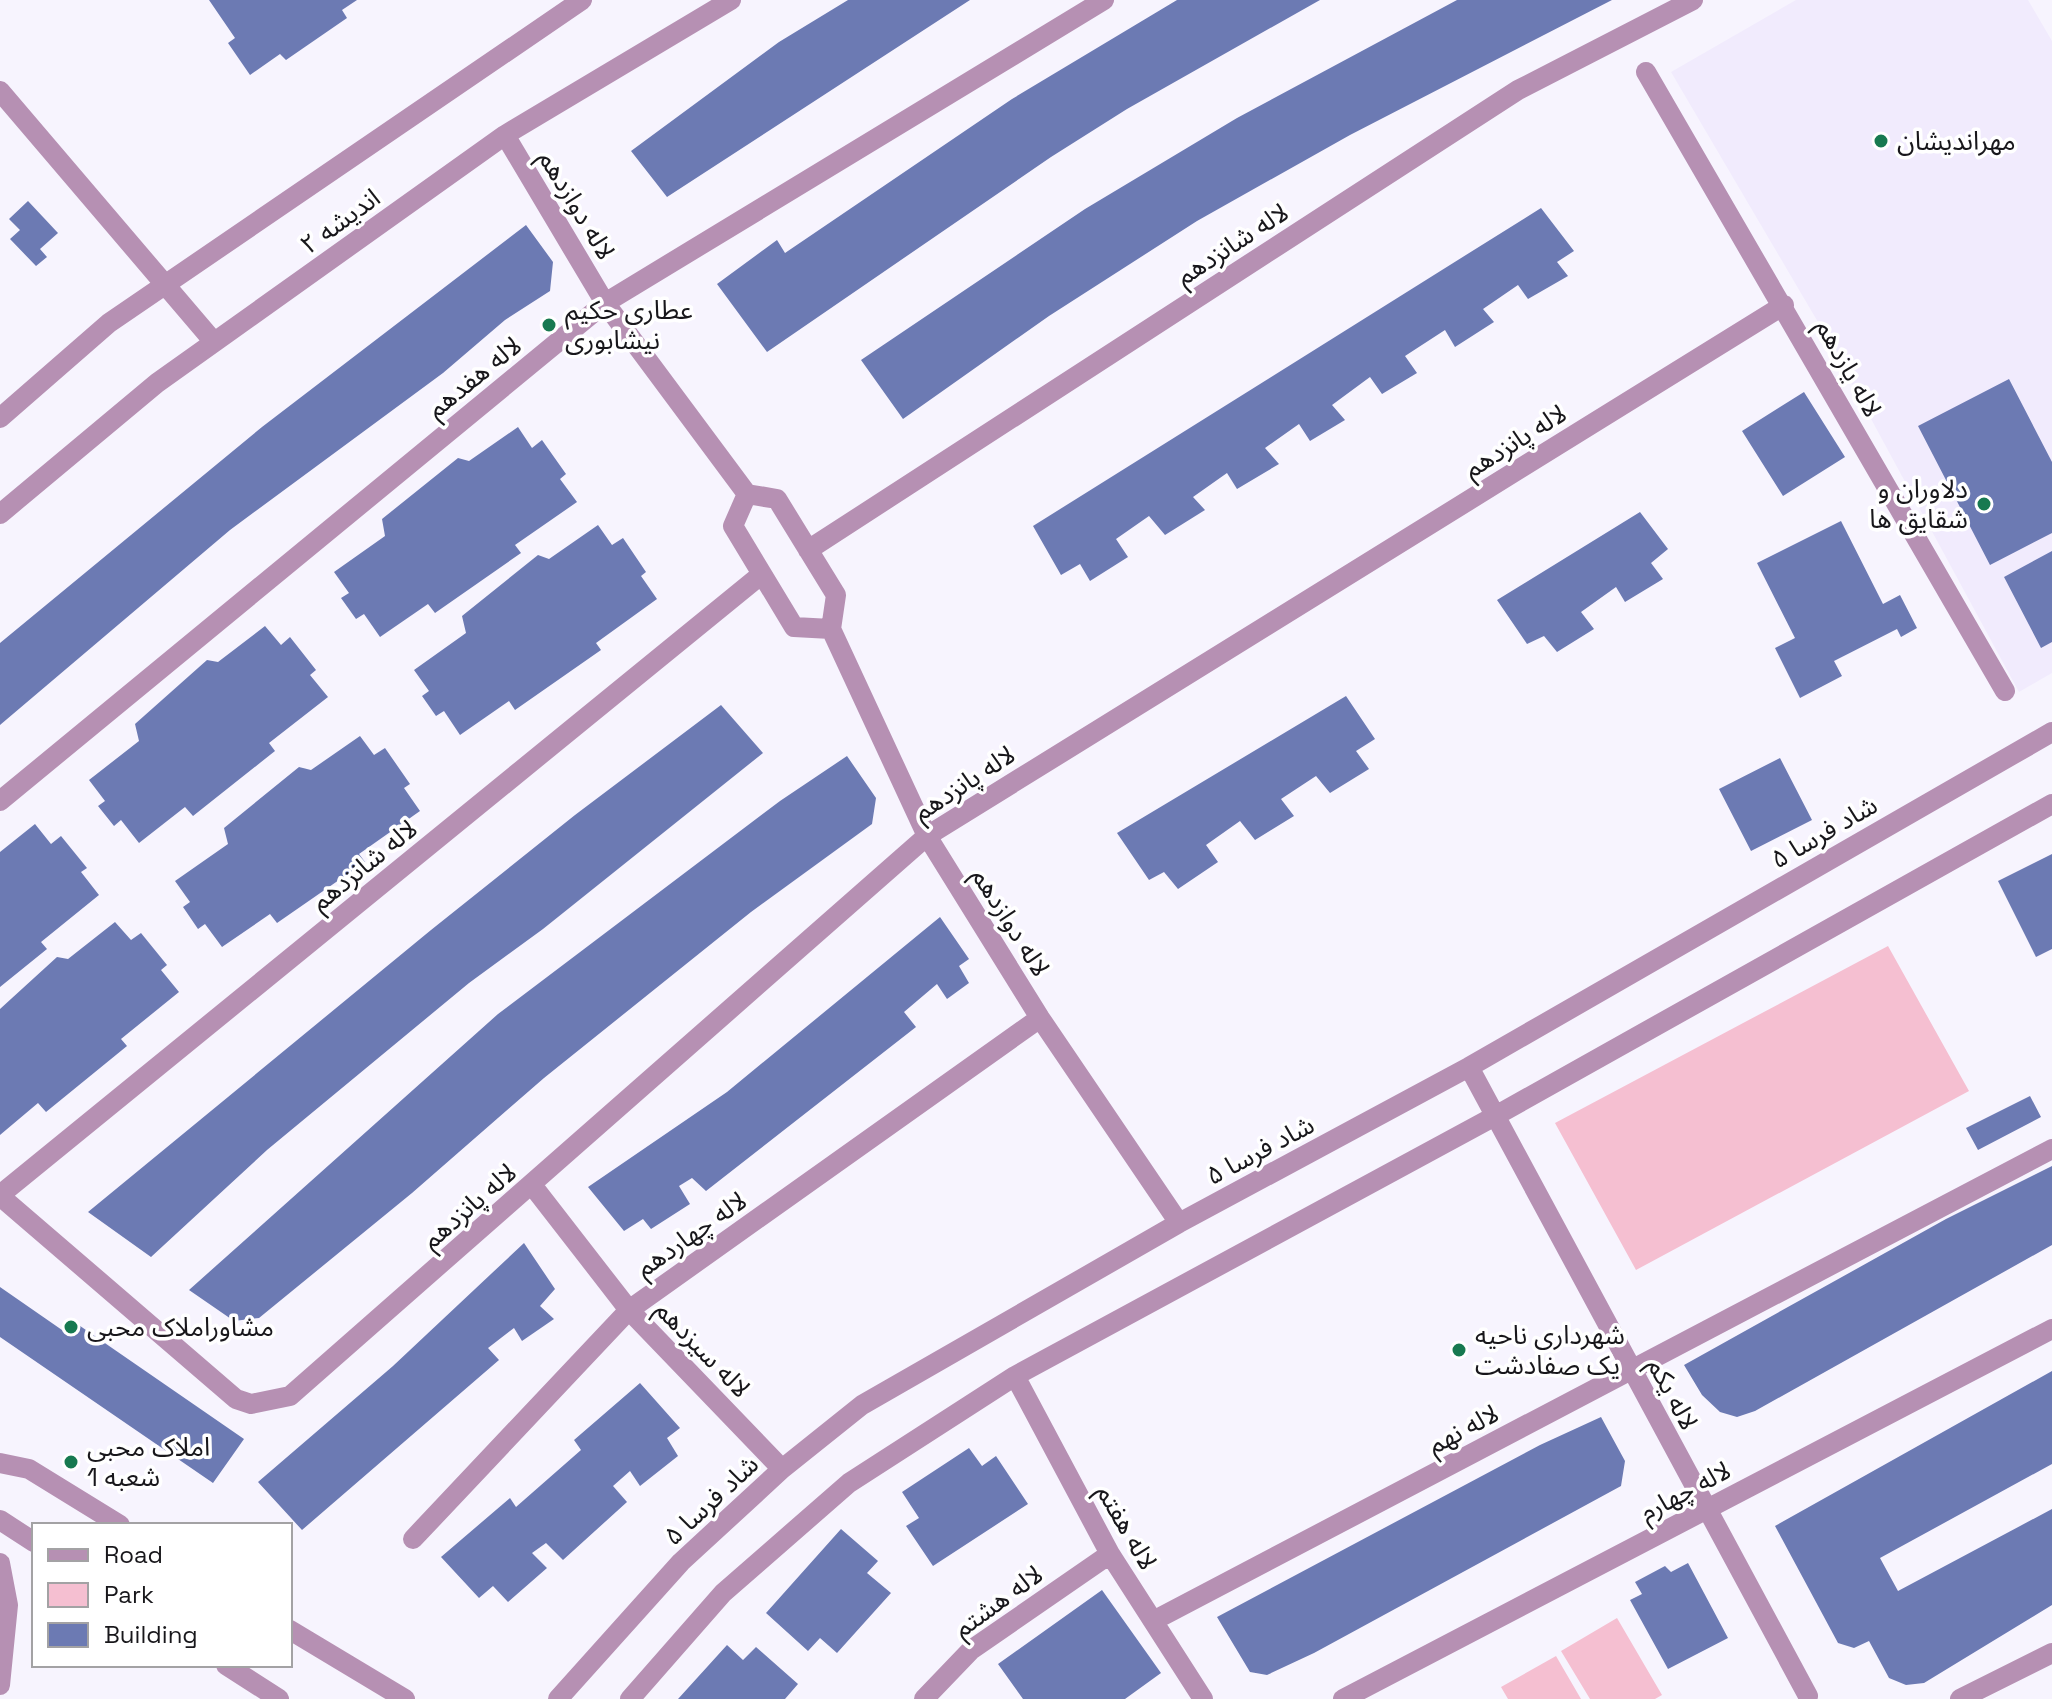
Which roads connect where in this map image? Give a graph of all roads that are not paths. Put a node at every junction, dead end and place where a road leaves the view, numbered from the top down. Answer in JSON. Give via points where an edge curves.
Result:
{"nodes":[{"id":1,"x":582,"y":0,"type":"edge"},
{"id":2,"x":731,"y":0,"type":"edge"},
{"id":3,"x":1104,"y":0,"type":"edge"},
{"id":4,"x":1693,"y":0,"type":"edge"},
{"id":5,"x":1646,"y":72,"type":"dead end"},
{"id":6,"x":0,"y":91,"type":"edge"},
{"id":7,"x":505,"y":135,"type":"junction"},
{"id":8,"x":167,"y":283,"type":"junction"},
{"id":9,"x":605,"y":303,"type":"junction"},
{"id":10,"x":1784,"y":305,"type":"junction"},
{"id":11,"x":214,"y":342,"type":"junction"},
{"id":12,"x":0,"y":418,"type":"edge"},
{"id":13,"x":747,"y":494,"type":"junction"},
{"id":14,"x":0,"y":514,"type":"edge"},
{"id":15,"x":808,"y":550,"type":"junction"},
{"id":16,"x":762,"y":574,"type":"junction"},
{"id":17,"x":831,"y":629,"type":"junction"},
{"id":18,"x":2005,"y":691,"type":"dead end"},
{"id":19,"x":2052,"y":732,"type":"edge"},
{"id":20,"x":0,"y":801,"type":"edge"},
{"id":21,"x":2052,"y":804,"type":"edge"},
{"id":22,"x":927,"y":836,"type":"junction"},
{"id":23,"x":1040,"y":1018,"type":"junction"},
{"id":24,"x":1469,"y":1067,"type":"junction"},
{"id":25,"x":1497,"y":1115,"type":"junction"},
{"id":26,"x":2052,"y":1149,"type":"edge"},
{"id":27,"x":532,"y":1185,"type":"junction"},
{"id":28,"x":0,"y":1196,"type":"edge"},
{"id":29,"x":1179,"y":1223,"type":"junction"},
{"id":30,"x":629,"y":1310,"type":"junction"},
{"id":31,"x":2052,"y":1329,"type":"edge"},
{"id":32,"x":1630,"y":1370,"type":"junction"},
{"id":33,"x":1015,"y":1376,"type":"junction"},
{"id":34,"x":0,"y":1463,"type":"edge"},
{"id":35,"x":782,"y":1469,"type":"junction"},
{"id":36,"x":1706,"y":1509,"type":"junction"},
{"id":37,"x":0,"y":1520,"type":"edge"},
{"id":38,"x":117,"y":1523,"type":"edge"},
{"id":39,"x":413,"y":1539,"type":"dead end"},
{"id":40,"x":32,"y":1541,"type":"edge"},
{"id":41,"x":1110,"y":1554,"type":"junction"},
{"id":42,"x":0,"y":1563,"type":"edge"},
{"id":43,"x":1153,"y":1621,"type":"junction"},
{"id":44,"x":292,"y":1631,"type":"edge"},
{"id":45,"x":2052,"y":1653,"type":"edge"},
{"id":46,"x":229,"y":1667,"type":"edge"},
{"id":47,"x":0,"y":1685,"type":"edge"},
{"id":48,"x":1814,"y":1698,"type":"edge"},
{"id":49,"x":279,"y":1699,"type":"edge"},
{"id":50,"x":405,"y":1699,"type":"edge"},
{"id":51,"x":558,"y":1699,"type":"edge"},
{"id":52,"x":630,"y":1699,"type":"edge"},
{"id":53,"x":924,"y":1699,"type":"edge"},
{"id":54,"x":1203,"y":1699,"type":"edge"},
{"id":55,"x":1343,"y":1699,"type":"edge"},
{"id":56,"x":1960,"y":1699,"type":"edge"}],
"edges":[{"from":1,"to":8,"type":"street","name":"اندیشه ۲"},
{"from":2,"to":7,"type":"street","name":"اندیشه ۲"},
{"from":3,"to":9,"type":"street","name":"لاله هفدهم"},
{"from":4,"to":15,"type":"street","name":"لاله شانزدهم","via":[[1518,90]]},
{"from":5,"to":10,"type":"street","name":"لاله یازدهم"},
{"from":6,"to":8,"type":"street"},
{"from":7,"to":9,"type":"street","name":"لاله دوازدهم"},
{"from":7,"to":11,"type":"street","name":"اندیشه ۲"},
{"from":8,"to":11,"type":"street"},
{"from":8,"to":12,"type":"street","name":"اندیشه ۲","via":[[109,323]]},
{"from":9,"to":13,"type":"street","name":"لاله دوازدهم"},
{"from":9,"to":20,"type":"street","name":"لاله هفدهم"},
{"from":10,"to":18,"type":"street","name":"لاله یازدهم"},
{"from":10,"to":22,"type":"street","name":"لاله پانزدهم"},
{"from":11,"to":14,"type":"street","name":"اندیشه ۲"},
{"from":13,"to":15,"type":"street","via":[[777,499]]},
{"from":13,"to":16,"type":"street","via":[[733,526]]},
{"from":15,"to":17,"type":"street","via":[[836,595]]},
{"from":16,"to":17,"type":"street","via":[[794,627]]},
{"from":16,"to":28,"type":"street","name":"لاله شانزدهم"},
{"from":17,"to":22,"type":"street","name":"لاله دوازدهم"},
{"from":19,"to":24,"type":"street","name":"شاد فرسا ۵"},
{"from":21,"to":25,"type":"street"},
{"from":22,"to":23,"type":"street","name":"لاله دوازدهم"},
{"from":22,"to":27,"type":"street","name":"لاله پانزدهم"},
{"from":23,"to":29,"type":"street","name":"لاله دوازدهم"},
{"from":23,"to":30,"type":"street","name":"لاله چهاردهم"},
{"from":24,"to":25,"type":"street","name":"لاله یکم"},
{"from":24,"to":29,"type":"street","name":"شاد فرسا ۵"},
{"from":25,"to":32,"type":"street","name":"لاله یکم"},
{"from":25,"to":33,"type":"street"},
{"from":26,"to":32,"type":"street","name":"لاله نهم"},
{"from":27,"to":28,"type":"street","name":"لاله پانزدهم","via":[[290,1396],[251,1404],[236,1399]]},
{"from":27,"to":30,"type":"street","name":"لاله سیزدهم"},
{"from":29,"to":35,"type":"street","name":"شاد فرسا ۵","via":[[862,1405]]},
{"from":30,"to":35,"type":"street","name":"لاله سیزدهم"},
{"from":30,"to":39,"type":"street","name":"لاله چهاردهم"},
{"from":31,"to":36,"type":"street","name":"لاله چهارم"},
{"from":32,"to":36,"type":"street","name":"لاله یکم"},
{"from":32,"to":43,"type":"street","name":"لاله نهم"},
{"from":33,"to":41,"type":"street","name":"لاله هفتم"},
{"from":33,"to":52,"type":"street","via":[[849,1483],[723,1593]]},
{"from":34,"to":38,"type":"street","via":[[29,1469]]},
{"from":35,"to":51,"type":"street","name":"شاد فرسا ۵","via":[[681,1562]]},
{"from":36,"to":48,"type":"street","name":"لاله یکم"},
{"from":36,"to":55,"type":"street","name":"لاله چهارم"},
{"from":37,"to":40,"type":"street"},
{"from":41,"to":43,"type":"street","name":"لاله هفتم"},
{"from":41,"to":53,"type":"street","name":"لاله هشتم","via":[[971,1650]]},
{"from":42,"to":47,"type":"street","via":[[8,1605]]},
{"from":43,"to":54,"type":"street","name":"لاله هفتم"},
{"from":44,"to":50,"type":"street"},
{"from":45,"to":56,"type":"street"},
{"from":46,"to":49,"type":"street"}]}
